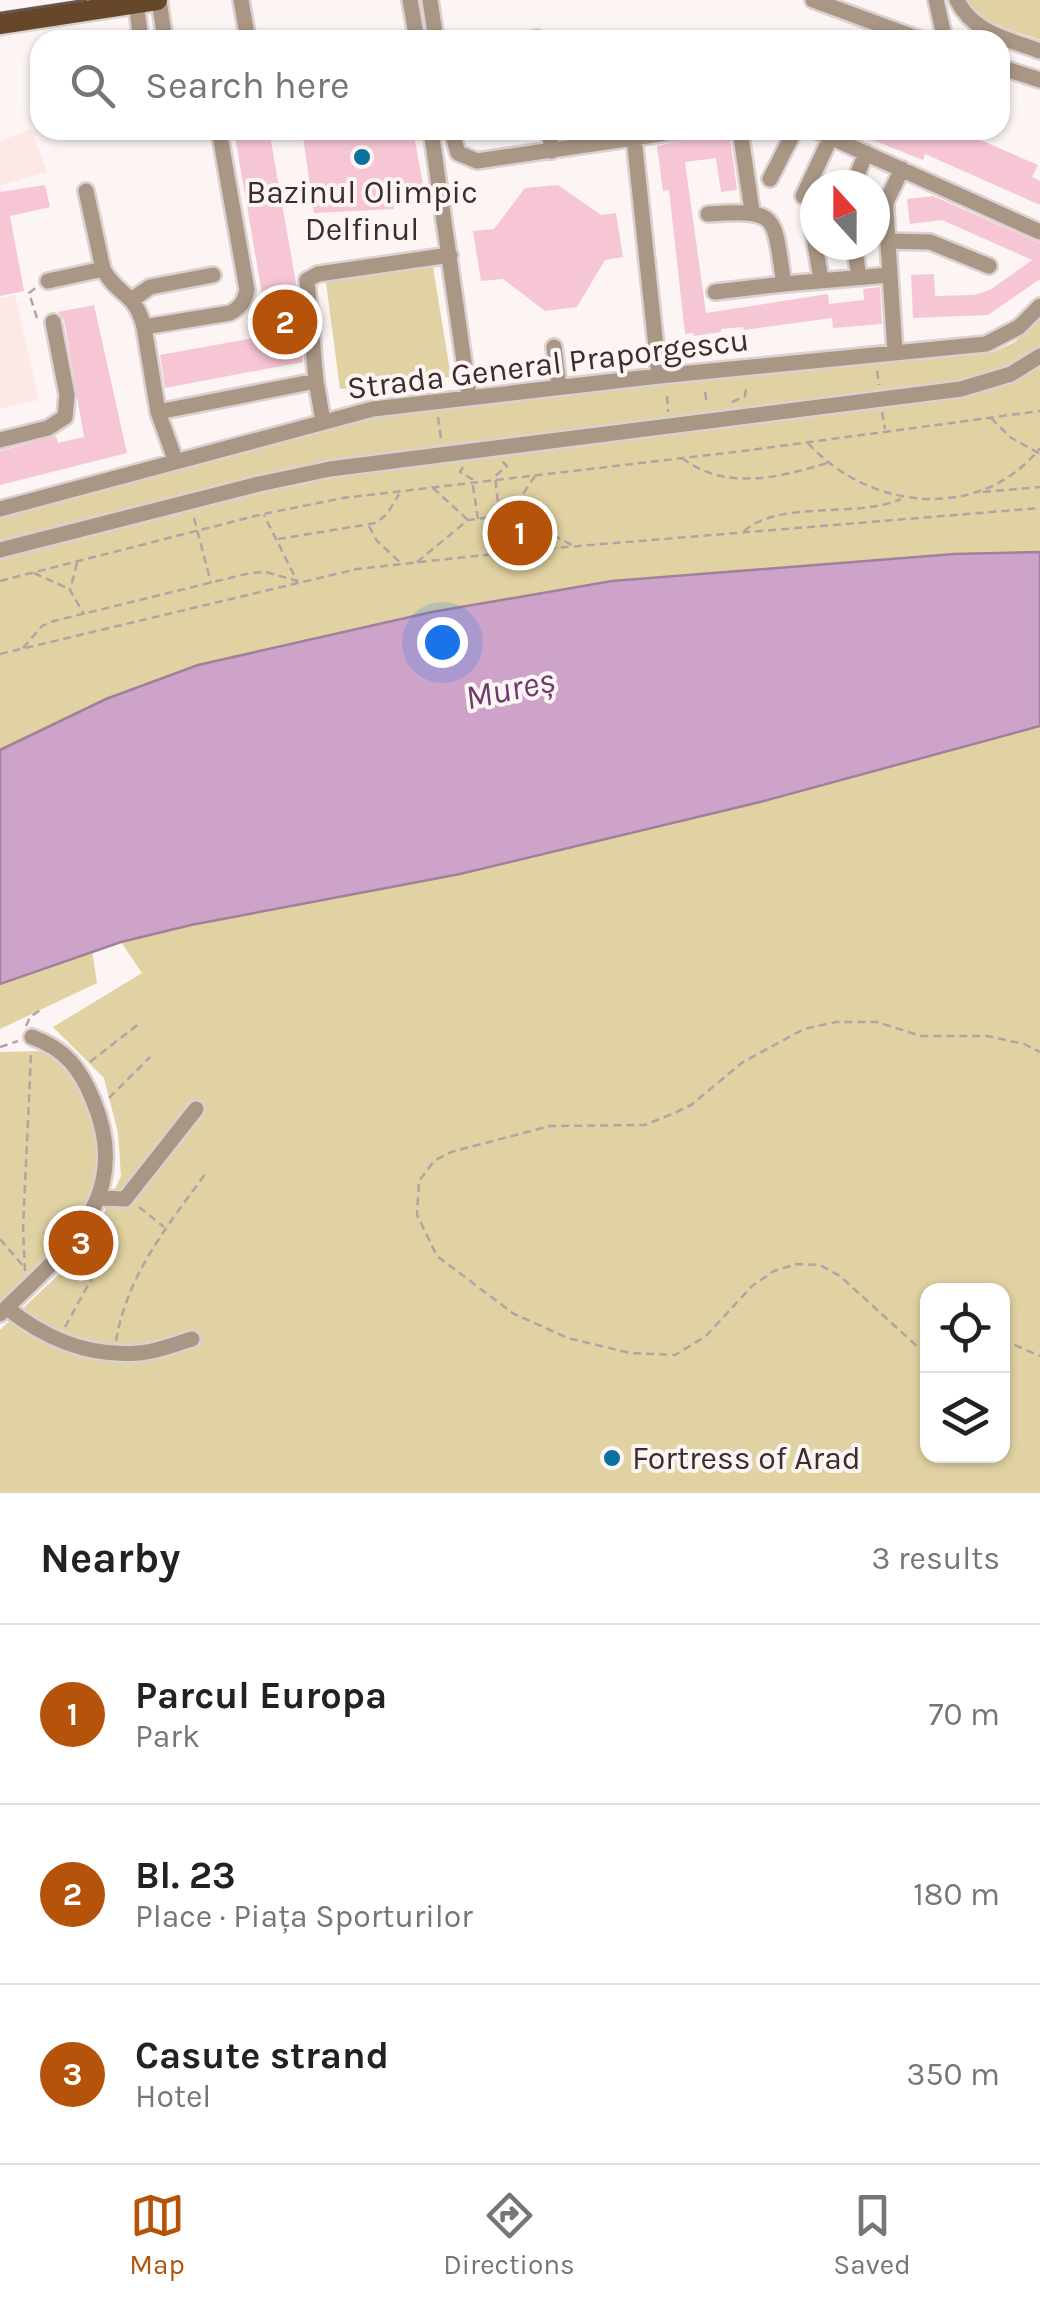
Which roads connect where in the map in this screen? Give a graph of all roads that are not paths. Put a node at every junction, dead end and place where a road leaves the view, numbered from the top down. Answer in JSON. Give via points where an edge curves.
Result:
{"nodes":[{"id":1,"x":241,"y":0,"type":"edge"},
{"id":2,"x":410,"y":0,"type":"edge"},
{"id":3,"x":430,"y":0,"type":"edge"},
{"id":4,"x":813,"y":0,"type":"edge"},
{"id":5,"x":936,"y":0,"type":"edge"},
{"id":6,"x":957,"y":0,"type":"edge"},
{"id":7,"x":151,"y":1,"type":"edge"},
{"id":8,"x":0,"y":24,"type":"edge"},
{"id":9,"x":144,"y":30,"type":"edge"},
{"id":10,"x":162,"y":30,"type":"edge"},
{"id":11,"x":246,"y":30,"type":"edge"},
{"id":12,"x":414,"y":30,"type":"edge"},
{"id":13,"x":434,"y":30,"type":"edge"},
{"id":14,"x":895,"y":30,"type":"edge"},
{"id":15,"x":943,"y":30,"type":"edge"},
{"id":16,"x":984,"y":30,"type":"edge"},
{"id":17,"x":1010,"y":39,"type":"edge"},
{"id":18,"x":1040,"y":50,"type":"edge"},
{"id":19,"x":1010,"y":70,"type":"edge"},
{"id":20,"x":1040,"y":80,"type":"edge"},
{"id":21,"x":221,"y":140,"type":"edge"},
{"id":22,"x":432,"y":140,"type":"edge"},
{"id":23,"x":453,"y":140,"type":"edge"},
{"id":24,"x":551,"y":140,"type":"edge"},
{"id":25,"x":621,"y":140,"type":"edge"},
{"id":26,"x":634,"y":140,"type":"edge"},
{"id":27,"x":741,"y":140,"type":"edge"},
{"id":28,"x":790,"y":140,"type":"edge"},
{"id":29,"x":829,"y":140,"type":"edge"},
{"id":30,"x":837,"y":140,"type":"edge"},
{"id":31,"x":552,"y":151,"type":"junction"},
{"id":32,"x":866,"y":152,"type":"junction"},
{"id":33,"x":902,"y":169,"type":"junction"},
{"id":34,"x":815,"y":170,"type":"edge"},
{"id":35,"x":859,"y":170,"type":"edge"},
{"id":36,"x":770,"y":179,"type":"dead end"},
{"id":37,"x":86,"y":191,"type":"dead end"},
{"id":38,"x":890,"y":194,"type":"edge"},
{"id":39,"x":752,"y":211,"type":"junction"},
{"id":40,"x":708,"y":214,"type":"dead end"},
{"id":41,"x":1040,"y":232,"type":"edge"},
{"id":42,"x":890,"y":241,"type":"edge"},
{"id":43,"x":450,"y":255,"type":"junction"},
{"id":44,"x":818,"y":260,"type":"edge"},
{"id":45,"x":856,"y":260,"type":"edge"},
{"id":46,"x":889,"y":260,"type":"edge"},
{"id":47,"x":989,"y":266,"type":"dead end"},
{"id":48,"x":103,"y":269,"type":"junction"},
{"id":49,"x":889,"y":275,"type":"junction"},
{"id":50,"x":213,"y":276,"type":"dead end"},
{"id":51,"x":858,"y":277,"type":"junction"},
{"id":52,"x":821,"y":280,"type":"junction"},
{"id":53,"x":48,"y":282,"type":"road end"},
{"id":54,"x":784,"y":284,"type":"junction"},
{"id":55,"x":715,"y":292,"type":"dead end"},
{"id":56,"x":134,"y":299,"type":"junction"},
{"id":57,"x":1040,"y":306,"type":"edge"},
{"id":58,"x":52,"y":322,"type":"road end"},
{"id":59,"x":144,"y":327,"type":"junction"},
{"id":60,"x":554,"y":347,"type":"dead end"},
{"id":61,"x":895,"y":352,"type":"junction"},
{"id":62,"x":1040,"y":356,"type":"edge"},
{"id":63,"x":658,"y":376,"type":"junction"},
{"id":64,"x":316,"y":381,"type":"junction"},
{"id":65,"x":559,"y":387,"type":"junction"},
{"id":66,"x":469,"y":396,"type":"junction"},
{"id":67,"x":158,"y":412,"type":"junction"},
{"id":68,"x":323,"y":421,"type":"junction"},
{"id":69,"x":0,"y":440,"type":"edge"},
{"id":70,"x":176,"y":462,"type":"junction"},
{"id":71,"x":0,"y":510,"type":"edge"},
{"id":72,"x":0,"y":550,"type":"edge"},
{"id":73,"x":32,"y":1037,"type":"road end"},
{"id":74,"x":196,"y":1109,"type":"dead end"},
{"id":75,"x":100,"y":1198,"type":"junction"},
{"id":76,"x":3,"y":1311,"type":"edge"},
{"id":77,"x":192,"y":1339,"type":"dead end"}],
"edges":[{"from":1,"to":11,"type":"street"},
{"from":2,"to":12,"type":"street"},
{"from":3,"to":13,"type":"street"},
{"from":4,"to":14,"type":"street"},
{"from":5,"to":15,"type":"street"},
{"from":6,"to":16,"type":"street"},
{"from":7,"to":8,"type":"main road"},
{"from":7,"to":9,"type":"street"},
{"from":7,"to":10,"type":"street"},
{"from":17,"to":18,"type":"street"},
{"from":19,"to":20,"type":"street"},
{"from":21,"to":59,"type":"street","via":[[244,300],[230,313]]},
{"from":22,"to":43,"type":"street"},
{"from":23,"to":31,"type":"street","via":[[467,159]]},
{"from":24,"to":31,"type":"street"},
{"from":25,"to":31,"type":"street"},
{"from":26,"to":63,"type":"street"},
{"from":27,"to":39,"type":"street"},
{"from":28,"to":36,"type":"street"},
{"from":29,"to":34,"type":"street"},
{"from":30,"to":32,"type":"street"},
{"from":32,"to":33,"type":"street"},
{"from":32,"to":35,"type":"street"},
{"from":33,"to":38,"type":"street"},
{"from":33,"to":41,"type":"street"},
{"from":37,"to":48,"type":"street"},
{"from":39,"to":40,"type":"street"},
{"from":39,"to":54,"type":"street","via":[[775,228]]},
{"from":42,"to":47,"type":"street","via":[[930,242]]},
{"from":43,"to":64,"type":"street","via":[[307,280]]},
{"from":43,"to":66,"type":"street"},
{"from":44,"to":52,"type":"street"},
{"from":45,"to":51,"type":"street"},
{"from":46,"to":49,"type":"street"},
{"from":48,"to":53,"type":"street"},
{"from":48,"to":56,"type":"street"},
{"from":49,"to":51,"type":"street"},
{"from":49,"to":61,"type":"street"},
{"from":50,"to":56,"type":"street","via":[[150,288]]},
{"from":51,"to":52,"type":"street"},
{"from":52,"to":54,"type":"street"},
{"from":54,"to":55,"type":"street"},
{"from":56,"to":59,"type":"street"},
{"from":57,"to":61,"type":"street","name":"Strada General Praporgescu","via":[[986,344]]},
{"from":58,"to":69,"type":"street","via":[[67,395],[64,417]]},
{"from":59,"to":67,"type":"street"},
{"from":60,"to":65,"type":"street"},
{"from":61,"to":63,"type":"street","name":"Strada General Praporgescu"},
{"from":62,"to":72,"type":"street","via":[[1011,374],[962,389],[330,470]]},
{"from":63,"to":65,"type":"street","name":"Strada General Praporgescu"},
{"from":64,"to":67,"type":"street"},
{"from":64,"to":68,"type":"street"},
{"from":65,"to":66,"type":"street","name":"Strada General Praporgescu"},
{"from":66,"to":68,"type":"street","name":"Strada General Praporgescu"},
{"from":67,"to":70,"type":"street"},
{"from":68,"to":70,"type":"street","name":"Strada General Praporgescu"},
{"from":70,"to":71,"type":"street","name":"Strada General Praporgescu"},
{"from":73,"to":75,"type":"street","via":[[80,1070],[97,1109],[106,1154]]},
{"from":74,"to":75,"type":"street","via":[[126,1197]]},
{"from":75,"to":76,"type":"street","via":[[78,1233]]},
{"from":76,"to":77,"type":"street","via":[[57,1342],[114,1354]]}]}
